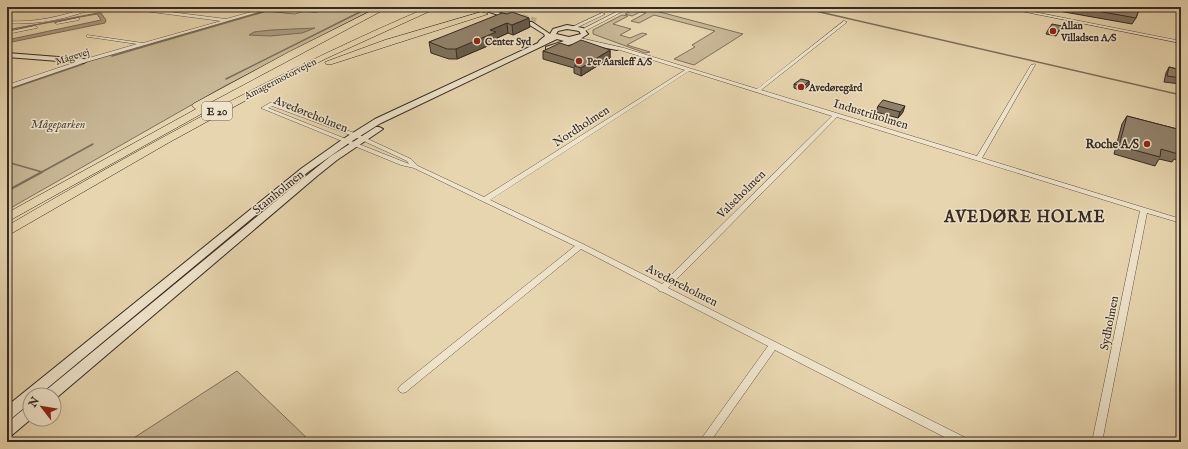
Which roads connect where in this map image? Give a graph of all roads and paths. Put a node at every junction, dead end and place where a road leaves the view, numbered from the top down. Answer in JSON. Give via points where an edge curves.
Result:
{"nodes":[{"id":1,"x":94,"y":7,"type":"edge"},
{"id":2,"x":121,"y":7,"type":"edge"},
{"id":3,"x":238,"y":7,"type":"edge"},
{"id":4,"x":274,"y":7,"type":"edge"},
{"id":5,"x":385,"y":7,"type":"edge"},
{"id":6,"x":420,"y":7,"type":"edge"},
{"id":7,"x":435,"y":7,"type":"edge"},
{"id":8,"x":618,"y":7,"type":"edge"},
{"id":9,"x":629,"y":7,"type":"edge"},
{"id":10,"x":1003,"y":7,"type":"edge"},
{"id":11,"x":494,"y":8,"type":"edge"},
{"id":12,"x":263,"y":10,"type":"junction"},
{"id":13,"x":78,"y":19,"type":"dead end"},
{"id":14,"x":226,"y":20,"type":"junction"},
{"id":15,"x":7,"y":22,"type":"edge"},
{"id":16,"x":845,"y":22,"type":"dead end"},
{"id":17,"x":574,"y":27,"type":"junction"},
{"id":18,"x":554,"y":31,"type":"junction"},
{"id":19,"x":7,"y":33,"type":"edge"},
{"id":20,"x":582,"y":34,"type":"junction"},
{"id":21,"x":89,"y":36,"type":"dead end"},
{"id":22,"x":1181,"y":42,"type":"edge"},
{"id":23,"x":143,"y":44,"type":"junction"},
{"id":24,"x":619,"y":49,"type":"junction"},
{"id":25,"x":534,"y":50,"type":"junction"},
{"id":26,"x":7,"y":54,"type":"edge"},
{"id":27,"x":84,"y":61,"type":"junction"},
{"id":28,"x":1033,"y":65,"type":"dead end"},
{"id":29,"x":688,"y":70,"type":"junction"},
{"id":30,"x":7,"y":87,"type":"edge"},
{"id":31,"x":756,"y":91,"type":"junction"},
{"id":32,"x":836,"y":115,"type":"junction"},
{"id":33,"x":354,"y":140,"type":"junction"},
{"id":34,"x":978,"y":159,"type":"junction"},
{"id":35,"x":416,"y":167,"type":"junction"},
{"id":36,"x":74,"y":179,"type":"junction"},
{"id":37,"x":62,"y":199,"type":"junction"},
{"id":38,"x":485,"y":200,"type":"junction"},
{"id":39,"x":1144,"y":209,"type":"junction"},
{"id":40,"x":7,"y":218,"type":"edge"},
{"id":41,"x":1181,"y":221,"type":"edge"},
{"id":42,"x":7,"y":232,"type":"edge"},
{"id":43,"x":580,"y":246,"type":"junction"},
{"id":44,"x":662,"y":288,"type":"junction"},
{"id":45,"x":774,"y":345,"type":"junction"},
{"id":46,"x":40,"y":387,"type":"edge"},
{"id":47,"x":60,"y":387,"type":"edge"},
{"id":48,"x":403,"y":389,"type":"dead end"},
{"id":49,"x":22,"y":402,"type":"edge"},
{"id":50,"x":7,"y":414,"type":"edge"},
{"id":51,"x":22,"y":419,"type":"edge"},
{"id":52,"x":7,"y":431,"type":"edge"},
{"id":53,"x":704,"y":442,"type":"edge"},
{"id":54,"x":964,"y":442,"type":"edge"},
{"id":55,"x":1097,"y":442,"type":"edge"}],
"edges":[{"from":1,"to":15,"type":"street","via":[[40,22]]},
{"from":2,"to":14,"type":"street"},
{"from":3,"to":12,"type":"street"},
{"from":4,"to":12,"type":"street","name":"Mågevej"},
{"from":5,"to":36,"type":"highway","via":[[237,84]]},
{"from":6,"to":36,"type":"highway","name":"Amagermotorvejen","number":"E 20","via":[[268,75],[183,118]]},
{"from":7,"to":37,"type":"highway","name":"Amagermotorvejen","number":"E 20","via":[[279,77]]},
{"from":8,"to":17,"type":"street"},
{"from":9,"to":20,"type":"street"},
{"from":10,"to":22,"type":"street"},
{"from":11,"to":11,"type":"street","via":[[516,16]]},
{"from":11,"to":37,"type":"highway","via":[[315,68],[230,109]]},
{"from":12,"to":14,"type":"street","name":"Mågevej"},
{"from":13,"to":19,"type":"street"},
{"from":14,"to":23,"type":"street","name":"Mågevej"},
{"from":16,"to":31,"type":"street"},
{"from":17,"to":18,"type":"street","name":"Stamholmen"},
{"from":17,"to":20,"type":"street"},
{"from":18,"to":20,"type":"street"},
{"from":18,"to":25,"type":"street","name":"Stamholmen"},
{"from":18,"to":25,"type":"street","via":[[533,22],[545,31],[548,37]]},
{"from":20,"to":24,"type":"street","name":"Industriholmen"},
{"from":21,"to":23,"type":"street","name":"Mågevej"},
{"from":23,"to":27,"type":"street","name":"Mågevej"},
{"from":24,"to":25,"type":"street","via":[[579,41]]},
{"from":24,"to":29,"type":"street","name":"Industriholmen"},
{"from":25,"to":33,"type":"street","name":"Stamholmen","via":[[401,109]]},
{"from":26,"to":27,"type":"street"},
{"from":27,"to":30,"type":"street","name":"Mågevej"},
{"from":28,"to":34,"type":"street"},
{"from":29,"to":31,"type":"street","name":"Industriholmen"},
{"from":29,"to":38,"type":"street","name":"Nordholmen"},
{"from":31,"to":32,"type":"street","name":"Industriholmen"},
{"from":32,"to":34,"type":"street","name":"Industriholmen"},
{"from":32,"to":44,"type":"street","name":"Valseholmen"},
{"from":33,"to":33,"type":"street","name":"Avedøreholmen","via":[[272,104],[264,108]]},
{"from":33,"to":35,"type":"street","name":"Avedøreholmen","via":[[403,164]]},
{"from":33,"to":35,"type":"street","name":"Avedøreholmen","via":[[409,160]]},
{"from":33,"to":46,"type":"street","name":"Stamholmen","via":[[305,170]]},
{"from":33,"to":47,"type":"street","name":"Stamholmen"},
{"from":34,"to":39,"type":"street","name":"Industriholmen"},
{"from":35,"to":38,"type":"street","name":"Avedøreholmen"},
{"from":36,"to":40,"type":"highway","name":"Amagermotorvejen","number":"E 20"},
{"from":37,"to":42,"type":"highway","name":"Amagermotorvejen","number":"E 20"},
{"from":38,"to":43,"type":"street","name":"Avedøreholmen"},
{"from":39,"to":41,"type":"street","name":"Industriholmen"},
{"from":39,"to":55,"type":"street","name":"Sydholmen"},
{"from":43,"to":44,"type":"street","name":"Avedøreholmen"},
{"from":43,"to":48,"type":"street"},
{"from":44,"to":45,"type":"street","name":"Avedøreholmen"},
{"from":45,"to":53,"type":"street"},
{"from":45,"to":54,"type":"street","name":"Avedøreholmen"},
{"from":49,"to":50,"type":"street","name":"Stamholmen"},
{"from":51,"to":52,"type":"street"}]}
